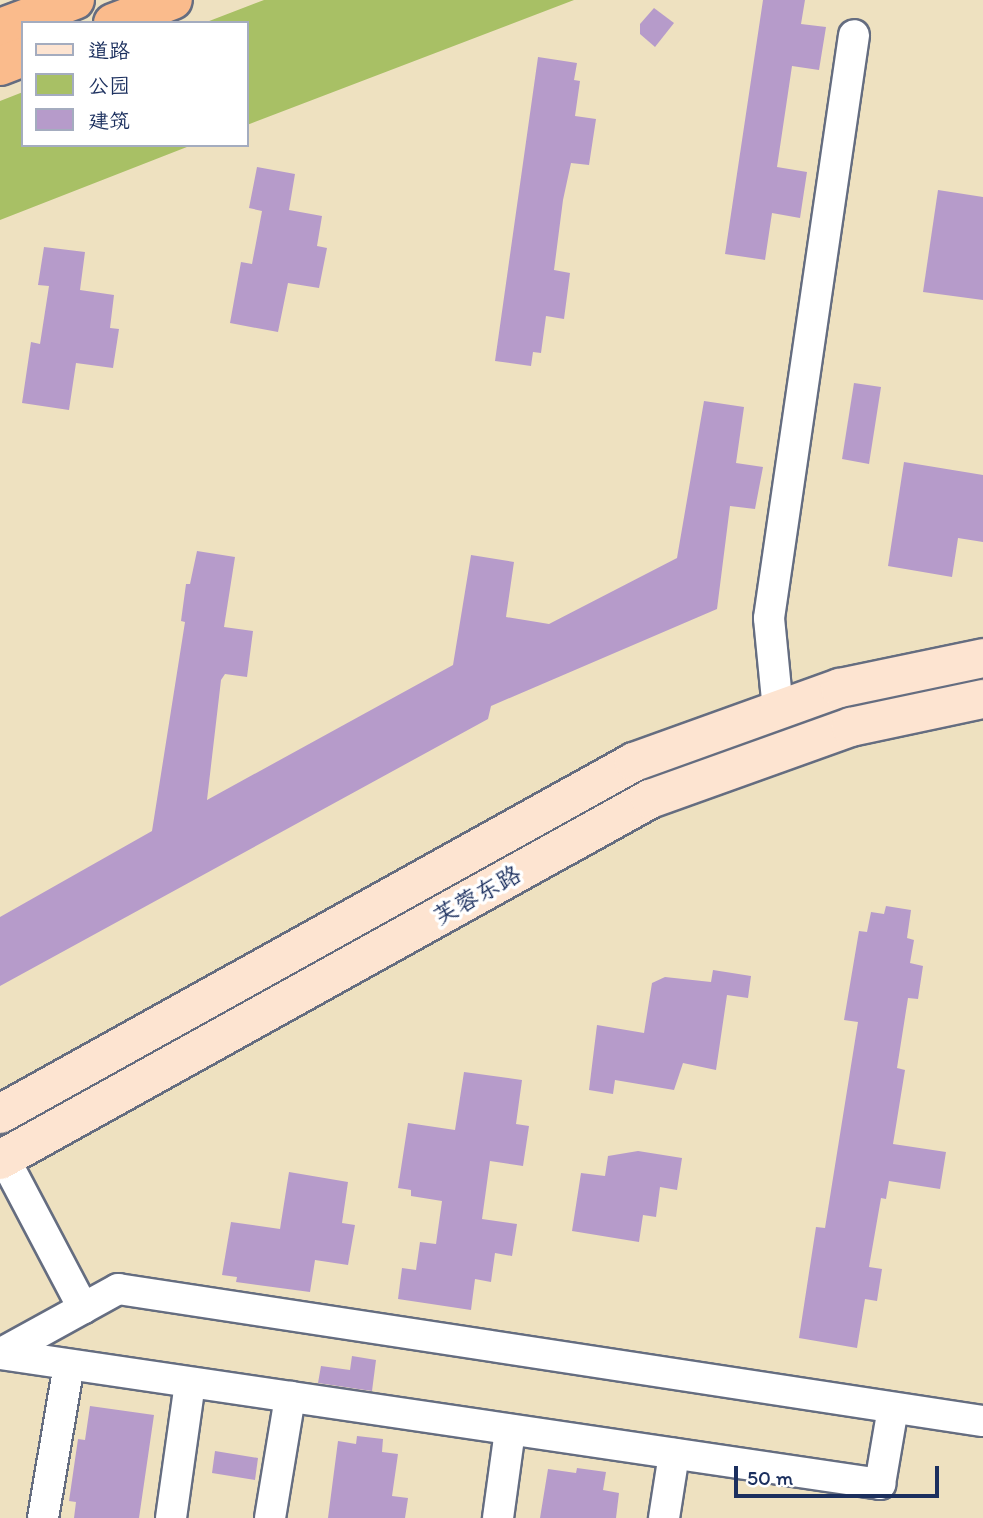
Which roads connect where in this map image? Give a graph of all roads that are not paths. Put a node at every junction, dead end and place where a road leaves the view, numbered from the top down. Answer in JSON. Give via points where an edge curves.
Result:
{"nodes":[{"id":1,"x":75,"y":0,"type":"edge"},
{"id":2,"x":173,"y":0,"type":"edge"},
{"id":3,"x":118,"y":21,"type":"edge"},
{"id":4,"x":0,"y":28,"type":"edge"},
{"id":5,"x":853,"y":35,"type":"dead end"},
{"id":6,"x":21,"y":58,"type":"edge"},
{"id":7,"x":0,"y":66,"type":"edge"},
{"id":8,"x":983,"y":658,"type":"edge"},
{"id":9,"x":983,"y":699,"type":"edge"},
{"id":10,"x":778,"y":710,"type":"junction"},
{"id":11,"x":0,"y":1114,"type":"edge"},
{"id":12,"x":2,"y":1159,"type":"edge"},
{"id":13,"x":83,"y":1308,"type":"junction"},
{"id":14,"x":0,"y":1354,"type":"edge"},
{"id":15,"x":69,"y":1365,"type":"junction"},
{"id":16,"x":190,"y":1383,"type":"junction"},
{"id":17,"x":290,"y":1397,"type":"junction"},
{"id":18,"x":893,"y":1408,"type":"junction"},
{"id":19,"x":983,"y":1421,"type":"edge"},
{"id":20,"x":510,"y":1430,"type":"junction"},
{"id":21,"x":674,"y":1454,"type":"junction"},
{"id":22,"x":43,"y":1518,"type":"edge"},
{"id":23,"x":171,"y":1518,"type":"edge"},
{"id":24,"x":270,"y":1518,"type":"edge"},
{"id":25,"x":498,"y":1518,"type":"edge"},
{"id":26,"x":664,"y":1518,"type":"edge"}],
"edges":[{"from":1,"to":4,"type":"highway"},
{"from":2,"to":3,"type":"highway"},
{"from":5,"to":10,"type":"street","via":[[769,618]]},
{"from":6,"to":7,"type":"highway"},
{"from":8,"to":10,"type":"main road","name":"芙蓉东路","via":[[840,688]]},
{"from":9,"to":12,"type":"main road","name":"芙蓉东路","via":[[851,727],[650,799]]},
{"from":10,"to":11,"type":"main road","name":"芙蓉东路","via":[[634,762]]},
{"from":12,"to":13,"type":"street"},
{"from":13,"to":14,"type":"street"},
{"from":13,"to":18,"type":"street","via":[[118,1289]]},
{"from":14,"to":15,"type":"street"},
{"from":15,"to":16,"type":"street"},
{"from":15,"to":22,"type":"street"},
{"from":16,"to":17,"type":"street"},
{"from":16,"to":23,"type":"street"},
{"from":17,"to":20,"type":"street"},
{"from":17,"to":24,"type":"street"},
{"from":18,"to":19,"type":"street"},
{"from":18,"to":21,"type":"street","via":[[880,1484]]},
{"from":20,"to":21,"type":"street"},
{"from":20,"to":25,"type":"street"},
{"from":21,"to":26,"type":"street"}]}
